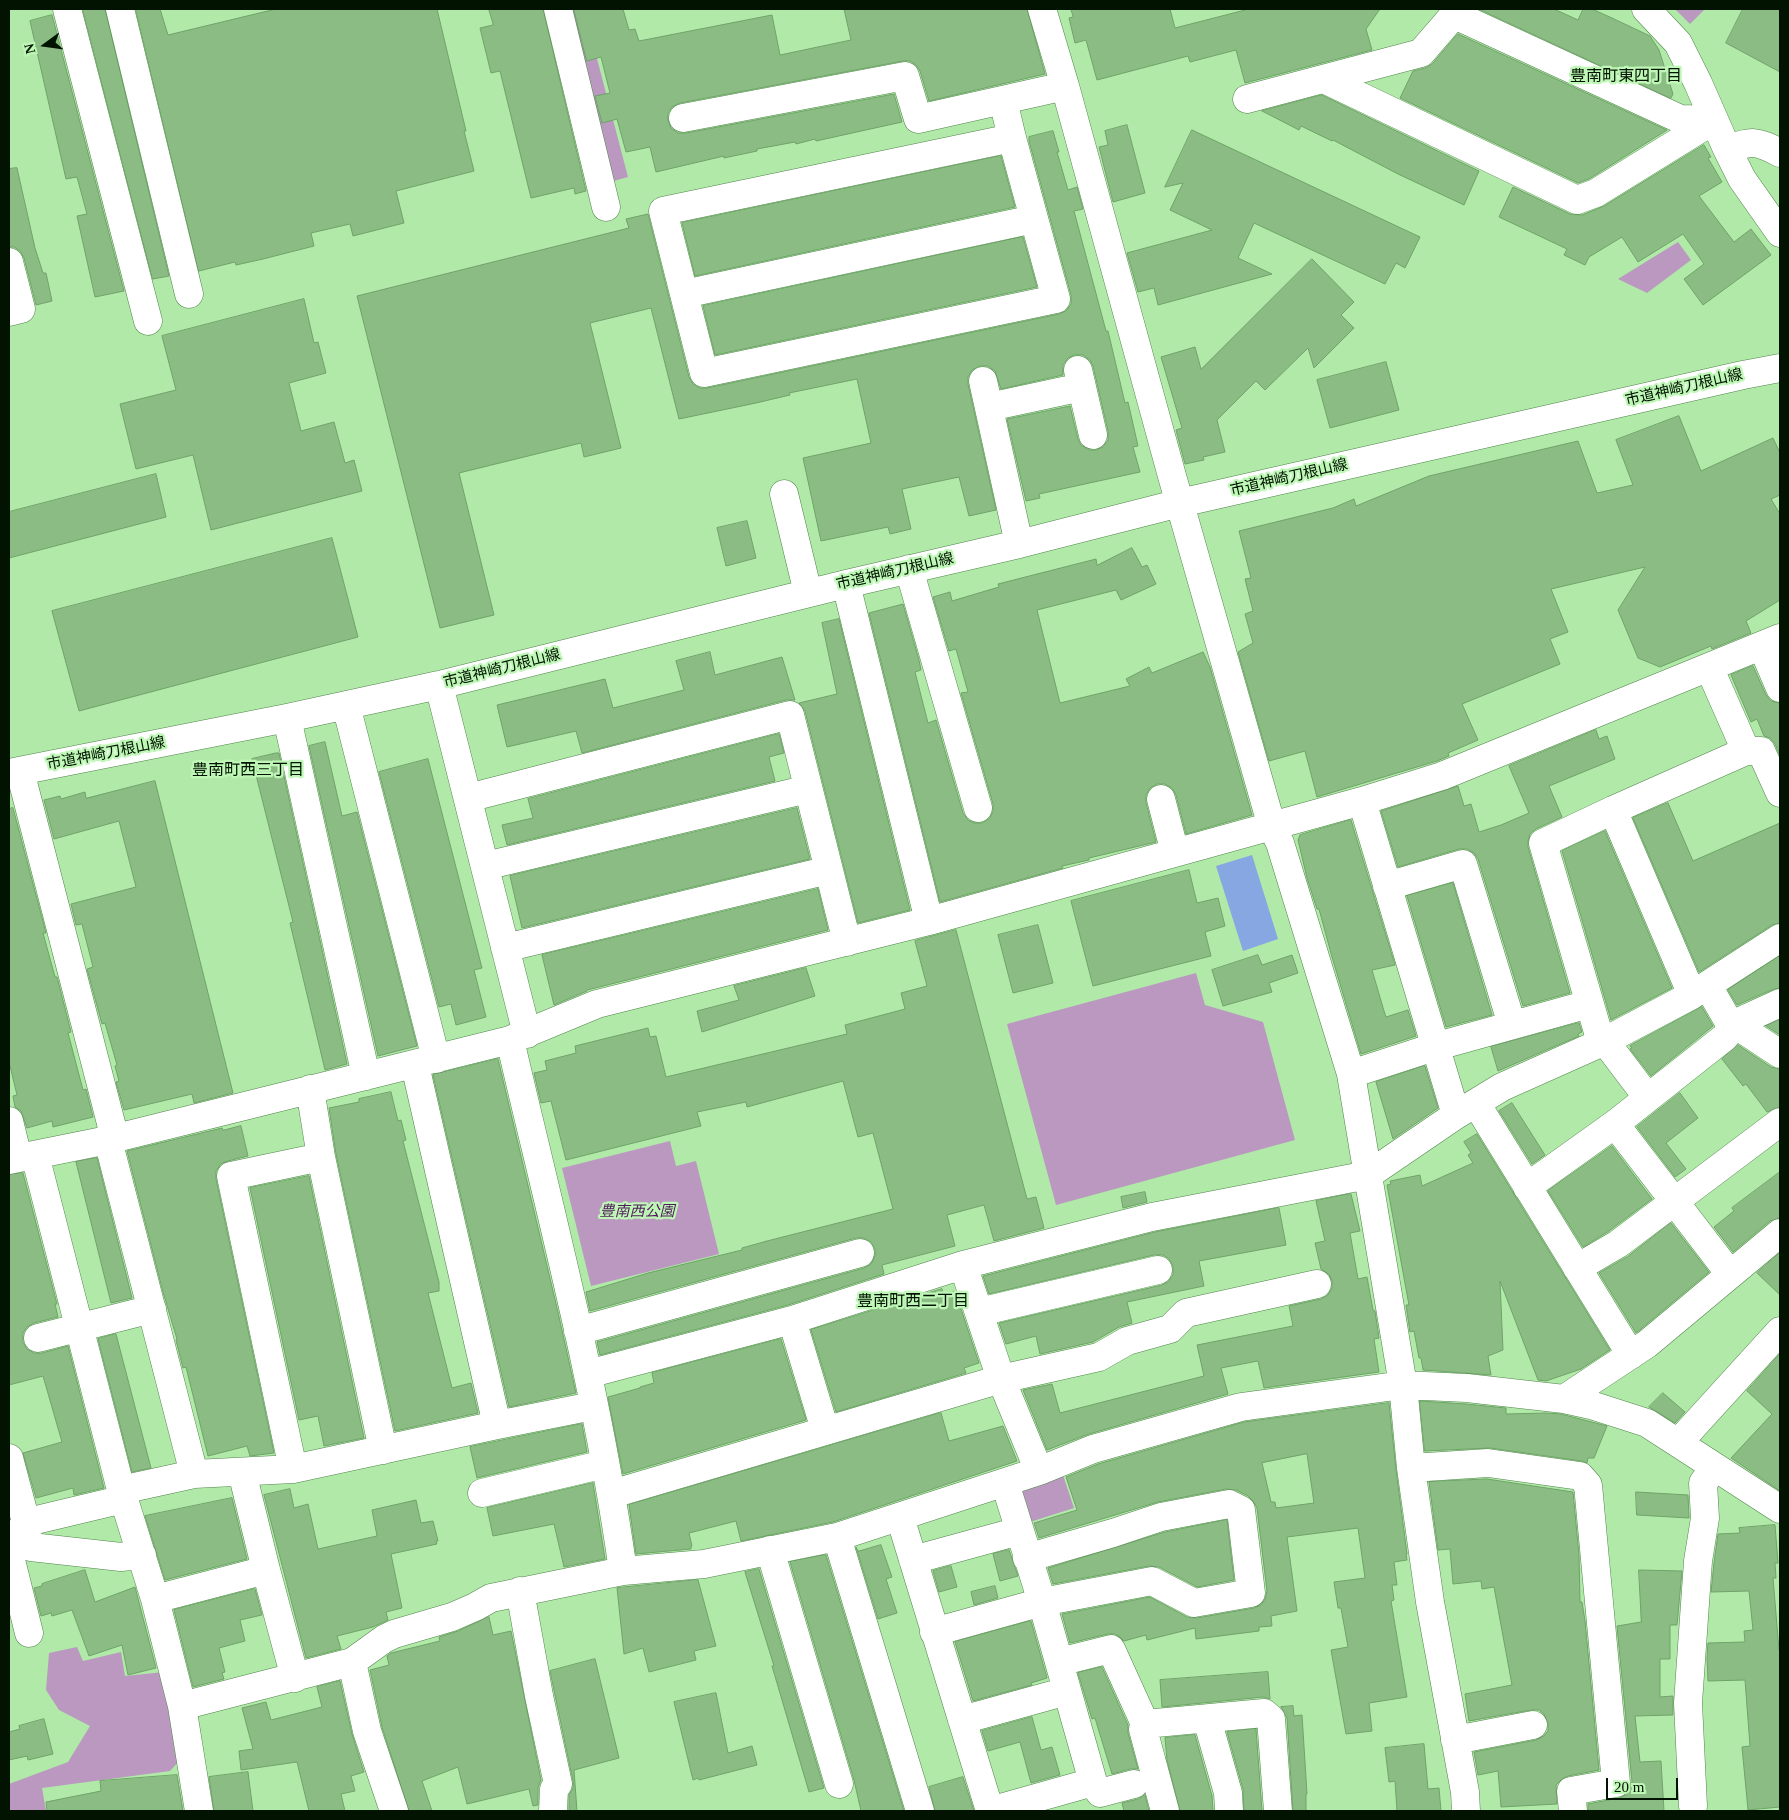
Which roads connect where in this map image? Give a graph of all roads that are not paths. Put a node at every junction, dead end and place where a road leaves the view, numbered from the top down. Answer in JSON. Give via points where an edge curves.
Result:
{"nodes":[{"id":1,"x":67,"y":9,"type":"edge"},
{"id":2,"x":120,"y":9,"type":"edge"},
{"id":3,"x":558,"y":9,"type":"edge"},
{"id":4,"x":1042,"y":9,"type":"edge"},
{"id":5,"x":1646,"y":9,"type":"edge"},
{"id":6,"x":1457,"y":12,"type":"edge"},
{"id":7,"x":1324,"y":78,"type":"junction"},
{"id":8,"x":1065,"y":86,"type":"junction"},
{"id":9,"x":1003,"y":100,"type":"junction"},
{"id":10,"x":1247,"y":100,"type":"dead end"},
{"id":11,"x":684,"y":118,"type":"dead end"},
{"id":12,"x":1714,"y":120,"type":"junction"},
{"id":13,"x":1012,"y":138,"type":"junction"},
{"id":14,"x":1726,"y":150,"type":"junction"},
{"id":15,"x":1780,"y":153,"type":"edge"},
{"id":16,"x":606,"y":207,"type":"dead end"},
{"id":17,"x":1034,"y":219,"type":"junction"},
{"id":18,"x":1780,"y":233,"type":"edge"},
{"id":19,"x":9,"y":262,"type":"edge"},
{"id":20,"x":189,"y":294,"type":"dead end"},
{"id":21,"x":684,"y":294,"type":"junction"},
{"id":22,"x":9,"y":312,"type":"edge"},
{"id":23,"x":148,"y":321,"type":"dead end"},
{"id":24,"x":1780,"y":368,"type":"edge"},
{"id":25,"x":1093,"y":435,"type":"dead end"},
{"id":26,"x":784,"y":494,"type":"dead end"},
{"id":27,"x":1180,"y":503,"type":"junction"},
{"id":28,"x":1019,"y":544,"type":"junction"},
{"id":29,"x":910,"y":569,"type":"junction"},
{"id":30,"x":846,"y":584,"type":"junction"},
{"id":31,"x":808,"y":593,"type":"junction"},
{"id":32,"x":1771,"y":642,"type":"edge"},
{"id":33,"x":1709,"y":667,"type":"junction"},
{"id":34,"x":439,"y":685,"type":"junction"},
{"id":35,"x":1780,"y":688,"type":"edge"},
{"id":36,"x":346,"y":705,"type":"junction"},
{"id":37,"x":287,"y":718,"type":"junction"},
{"id":38,"x":1762,"y":748,"type":"edge"},
{"id":39,"x":14,"y":772,"type":"edge"},
{"id":40,"x":808,"y":789,"type":"junction"},
{"id":41,"x":1780,"y":793,"type":"edge"},
{"id":42,"x":468,"y":798,"type":"junction"},
{"id":43,"x":1161,"y":799,"type":"dead end"},
{"id":44,"x":1362,"y":801,"type":"junction"},
{"id":45,"x":978,"y":808,"type":"dead end"},
{"id":46,"x":1612,"y":810,"type":"junction"},
{"id":47,"x":1272,"y":826,"type":"junction"},
{"id":48,"x":1175,"y":853,"type":"junction"},
{"id":49,"x":485,"y":866,"type":"junction"},
{"id":50,"x":829,"y":870,"type":"junction"},
{"id":51,"x":1387,"y":886,"type":"junction"},
{"id":52,"x":929,"y":921,"type":"junction"},
{"id":53,"x":1780,"y":938,"type":"edge"},
{"id":54,"x":847,"y":942,"type":"junction"},
{"id":55,"x":506,"y":948,"type":"junction"},
{"id":56,"x":1700,"y":990,"type":"junction"},
{"id":57,"x":1780,"y":1003,"type":"edge"},
{"id":58,"x":1589,"y":1004,"type":"junction"},
{"id":59,"x":1734,"y":1024,"type":"junction"},
{"id":60,"x":1512,"y":1025,"type":"junction"},
{"id":61,"x":519,"y":1037,"type":"junction"},
{"id":62,"x":1605,"y":1041,"type":"junction"},
{"id":63,"x":1434,"y":1046,"type":"junction"},
{"id":64,"x":1780,"y":1054,"type":"edge"},
{"id":65,"x":426,"y":1062,"type":"junction"},
{"id":66,"x":1351,"y":1074,"type":"junction"},
{"id":67,"x":366,"y":1076,"type":"junction"},
{"id":68,"x":310,"y":1089,"type":"junction"},
{"id":69,"x":1648,"y":1098,"type":"junction"},
{"id":70,"x":1466,"y":1109,"type":"junction"},
{"id":71,"x":9,"y":1121,"type":"edge"},
{"id":72,"x":1780,"y":1122,"type":"edge"},
{"id":73,"x":1615,"y":1124,"type":"junction"},
{"id":74,"x":108,"y":1140,"type":"junction"},
{"id":75,"x":21,"y":1158,"type":"edge"},
{"id":76,"x":321,"y":1158,"type":"junction"},
{"id":77,"x":1368,"y":1175,"type":"junction"},
{"id":78,"x":1527,"y":1188,"type":"junction"},
{"id":79,"x":1676,"y":1202,"type":"junction"},
{"id":80,"x":1780,"y":1233,"type":"edge"},
{"id":81,"x":860,"y":1253,"type":"dead end"},
{"id":82,"x":963,"y":1265,"type":"junction"},
{"id":83,"x":1577,"y":1268,"type":"junction"},
{"id":84,"x":1158,"y":1270,"type":"dead end"},
{"id":85,"x":1730,"y":1274,"type":"junction"},
{"id":86,"x":1317,"y":1284,"type":"dead end"},
{"id":87,"x":152,"y":1310,"type":"junction"},
{"id":88,"x":979,"y":1312,"type":"junction"},
{"id":89,"x":792,"y":1320,"type":"junction"},
{"id":90,"x":80,"y":1328,"type":"junction"},
{"id":91,"x":578,"y":1331,"type":"junction"},
{"id":92,"x":1780,"y":1331,"type":"edge"},
{"id":93,"x":38,"y":1338,"type":"dead end"},
{"id":94,"x":1631,"y":1355,"type":"junction"},
{"id":95,"x":588,"y":1374,"type":"junction"},
{"id":96,"x":1001,"y":1379,"type":"junction"},
{"id":97,"x":1402,"y":1386,"type":"junction"},
{"id":98,"x":1564,"y":1399,"type":"junction"},
{"id":99,"x":593,"y":1406,"type":"junction"},
{"id":100,"x":497,"y":1425,"type":"junction"},
{"id":101,"x":825,"y":1430,"type":"junction"},
{"id":102,"x":1678,"y":1443,"type":"junction"},
{"id":103,"x":383,"y":1450,"type":"junction"},
{"id":104,"x":9,"y":1458,"type":"edge"},
{"id":105,"x":605,"y":1464,"type":"junction"},
{"id":106,"x":1715,"y":1467,"type":"junction"},
{"id":107,"x":1411,"y":1468,"type":"junction"},
{"id":108,"x":293,"y":1469,"type":"junction"},
{"id":109,"x":1039,"y":1471,"type":"junction"},
{"id":110,"x":242,"y":1472,"type":"junction"},
{"id":111,"x":194,"y":1474,"type":"junction"},
{"id":112,"x":1005,"y":1482,"type":"junction"},
{"id":113,"x":482,"y":1493,"type":"dead end"},
{"id":114,"x":612,"y":1494,"type":"junction"},
{"id":115,"x":122,"y":1495,"type":"junction"},
{"id":116,"x":1780,"y":1509,"type":"edge"},
{"id":117,"x":900,"y":1517,"type":"junction"},
{"id":118,"x":20,"y":1531,"type":"edge"},
{"id":119,"x":1019,"y":1531,"type":"junction"},
{"id":120,"x":837,"y":1537,"type":"junction"},
{"id":121,"x":770,"y":1550,"type":"junction"},
{"id":122,"x":9,"y":1552,"type":"edge"},
{"id":123,"x":142,"y":1556,"type":"junction"},
{"id":124,"x":1027,"y":1558,"type":"junction"},
{"id":125,"x":913,"y":1560,"type":"junction"},
{"id":126,"x":266,"y":1570,"type":"junction"},
{"id":127,"x":623,"y":1571,"type":"junction"},
{"id":128,"x":520,"y":1590,"type":"junction"},
{"id":129,"x":155,"y":1599,"type":"junction"},
{"id":130,"x":1042,"y":1602,"type":"junction"},
{"id":131,"x":934,"y":1632,"type":"junction"},
{"id":132,"x":29,"y":1633,"type":"dead end"},
{"id":133,"x":352,"y":1662,"type":"junction"},
{"id":134,"x":1059,"y":1662,"type":"junction"},
{"id":135,"x":295,"y":1678,"type":"junction"},
{"id":136,"x":1067,"y":1691,"type":"junction"},
{"id":137,"x":182,"y":1706,"type":"junction"},
{"id":138,"x":1207,"y":1718,"type":"junction"},
{"id":139,"x":962,"y":1720,"type":"junction"},
{"id":140,"x":1145,"y":1724,"type":"junction"},
{"id":141,"x":1533,"y":1725,"type":"dead end"},
{"id":142,"x":1455,"y":1740,"type":"junction"},
{"id":143,"x":1093,"y":1782,"type":"junction"},
{"id":144,"x":839,"y":1784,"type":"dead end"},
{"id":145,"x":1134,"y":1784,"type":"dead end"},
{"id":146,"x":1693,"y":1806,"type":"dead end"},
{"id":147,"x":199,"y":1811,"type":"edge"},
{"id":148,"x":394,"y":1811,"type":"edge"},
{"id":149,"x":553,"y":1811,"type":"edge"},
{"id":150,"x":920,"y":1811,"type":"edge"},
{"id":151,"x":990,"y":1811,"type":"edge"},
{"id":152,"x":1165,"y":1811,"type":"edge"},
{"id":153,"x":1229,"y":1811,"type":"edge"},
{"id":154,"x":1278,"y":1811,"type":"edge"},
{"id":155,"x":1466,"y":1811,"type":"edge"},
{"id":156,"x":1573,"y":1811,"type":"edge"}],
"edges":[{"from":1,"to":23,"type":"street"},
{"from":2,"to":20,"type":"street"},
{"from":3,"to":16,"type":"street"},
{"from":4,"to":8,"type":"street"},
{"from":5,"to":12,"type":"street","via":[[1678,43]]},
{"from":6,"to":7,"type":"street","via":[[1421,53]]},
{"from":6,"to":12,"type":"street","via":[[1680,119]]},
{"from":7,"to":10,"type":"street"},
{"from":7,"to":12,"type":"street","via":[[1577,200],[1596,193]]},
{"from":8,"to":9,"type":"street"},
{"from":8,"to":27,"type":"street"},
{"from":9,"to":11,"type":"street","via":[[918,119],[905,76]]},
{"from":9,"to":13,"type":"street"},
{"from":12,"to":14,"type":"street"},
{"from":13,"to":17,"type":"street"},
{"from":13,"to":21,"type":"street","via":[[663,211]]},
{"from":14,"to":15,"type":"street","via":[[1761,143]]},
{"from":14,"to":18,"type":"street"},
{"from":17,"to":21,"type":"street"},
{"from":17,"to":21,"type":"street","via":[[1056,299],[704,373]]},
{"from":19,"to":22,"type":"street","via":[[21,309]]},
{"from":24,"to":27,"type":"street","name":"市道神崎刀根山線"},
{"from":25,"to":28,"type":"street","via":[[1080,377],[986,394]]},
{"from":26,"to":31,"type":"street"},
{"from":27,"to":28,"type":"street","name":"市道神崎刀根山線"},
{"from":27,"to":47,"type":"street"},
{"from":28,"to":29,"type":"street","name":"市道神崎刀根山線"},
{"from":29,"to":30,"type":"street","name":"市道神崎刀根山線"},
{"from":29,"to":45,"type":"street"},
{"from":30,"to":31,"type":"street","name":"市道神崎刀根山線"},
{"from":30,"to":52,"type":"street"},
{"from":31,"to":34,"type":"street","name":"市道神崎刀根山線"},
{"from":32,"to":33,"type":"street"},
{"from":32,"to":35,"type":"street"},
{"from":33,"to":38,"type":"street"},
{"from":33,"to":44,"type":"street","via":[[1442,776]]},
{"from":34,"to":36,"type":"street","name":"市道神崎刀根山線"},
{"from":34,"to":42,"type":"street"},
{"from":36,"to":37,"type":"street","name":"市道神崎刀根山線"},
{"from":36,"to":65,"type":"street"},
{"from":37,"to":39,"type":"street","name":"市道神崎刀根山線"},
{"from":37,"to":67,"type":"street"},
{"from":38,"to":41,"type":"street"},
{"from":38,"to":46,"type":"street"},
{"from":39,"to":74,"type":"street","via":[[112,1127]]},
{"from":40,"to":42,"type":"street","via":[[790,715]]},
{"from":40,"to":49,"type":"street"},
{"from":40,"to":50,"type":"street"},
{"from":42,"to":49,"type":"street"},
{"from":43,"to":48,"type":"street"},
{"from":44,"to":47,"type":"street"},
{"from":44,"to":51,"type":"street"},
{"from":46,"to":56,"type":"street"},
{"from":46,"to":58,"type":"street","via":[[1543,843]]},
{"from":47,"to":48,"type":"street"},
{"from":47,"to":66,"type":"street"},
{"from":48,"to":52,"type":"street"},
{"from":49,"to":55,"type":"street"},
{"from":50,"to":54,"type":"street"},
{"from":50,"to":55,"type":"street"},
{"from":51,"to":60,"type":"street","via":[[1463,864]]},
{"from":51,"to":63,"type":"street"},
{"from":52,"to":54,"type":"street"},
{"from":53,"to":56,"type":"street"},
{"from":54,"to":61,"type":"street","via":[[597,1004]]},
{"from":55,"to":61,"type":"street"},
{"from":56,"to":59,"type":"street"},
{"from":56,"to":62,"type":"street"},
{"from":57,"to":59,"type":"street"},
{"from":58,"to":60,"type":"street"},
{"from":58,"to":62,"type":"street","via":[[1598,1032]]},
{"from":59,"to":64,"type":"street"},
{"from":59,"to":69,"type":"street","via":[[1725,1037]]},
{"from":60,"to":63,"type":"street"},
{"from":61,"to":65,"type":"street"},
{"from":61,"to":91,"type":"street"},
{"from":62,"to":69,"type":"street"},
{"from":62,"to":70,"type":"street","via":[[1502,1087]]},
{"from":63,"to":66,"type":"street"},
{"from":63,"to":70,"type":"street"},
{"from":65,"to":67,"type":"street"},
{"from":65,"to":100,"type":"street"},
{"from":66,"to":77,"type":"street"},
{"from":67,"to":68,"type":"street"},
{"from":68,"to":74,"type":"street"},
{"from":68,"to":76,"type":"street"},
{"from":69,"to":73,"type":"street"},
{"from":70,"to":77,"type":"street"},
{"from":70,"to":78,"type":"street"},
{"from":71,"to":75,"type":"street"},
{"from":72,"to":79,"type":"street"},
{"from":73,"to":78,"type":"street"},
{"from":73,"to":79,"type":"street"},
{"from":74,"to":75,"type":"street"},
{"from":74,"to":87,"type":"street"},
{"from":75,"to":90,"type":"street"},
{"from":76,"to":103,"type":"street"},
{"from":76,"to":108,"type":"street","via":[[231,1176]]},
{"from":77,"to":82,"type":"street","via":[[1152,1217]]},
{"from":77,"to":97,"type":"street"},
{"from":78,"to":83,"type":"street"},
{"from":79,"to":83,"type":"street","via":[[1618,1244]]},
{"from":79,"to":85,"type":"street"},
{"from":80,"to":85,"type":"street"},
{"from":81,"to":91,"type":"street"},
{"from":82,"to":88,"type":"street"},
{"from":82,"to":89,"type":"street"},
{"from":83,"to":94,"type":"street"},
{"from":84,"to":88,"type":"street"},
{"from":85,"to":94,"type":"street"},
{"from":86,"to":96,"type":"street","via":[[1186,1313],[1170,1328],[1127,1341],[1099,1357]]},
{"from":87,"to":90,"type":"street"},
{"from":87,"to":111,"type":"street"},
{"from":88,"to":96,"type":"street"},
{"from":89,"to":95,"type":"street"},
{"from":89,"to":101,"type":"street"},
{"from":90,"to":93,"type":"street"},
{"from":90,"to":115,"type":"street"},
{"from":91,"to":95,"type":"street"},
{"from":92,"to":102,"type":"street"},
{"from":94,"to":98,"type":"street"},
{"from":95,"to":99,"type":"street"},
{"from":96,"to":101,"type":"street"},
{"from":96,"to":109,"type":"street"},
{"from":97,"to":98,"type":"street","via":[[1467,1388]]},
{"from":97,"to":107,"type":"street"},
{"from":97,"to":109,"type":"street","via":[[1240,1407],[1093,1449]]},
{"from":98,"to":102,"type":"street","via":[[1647,1423]]},
{"from":99,"to":100,"type":"street"},
{"from":99,"to":105,"type":"street"},
{"from":100,"to":103,"type":"street"},
{"from":101,"to":114,"type":"street"},
{"from":102,"to":106,"type":"street"},
{"from":103,"to":108,"type":"street"},
{"from":104,"to":118,"type":"street"},
{"from":105,"to":113,"type":"street"},
{"from":105,"to":114,"type":"street"},
{"from":106,"to":116,"type":"street"},
{"from":106,"to":146,"type":"street","via":[[1704,1483],[1705,1518],[1687,1560],[1679,1672],[1688,1703],[1680,1776]]},
{"from":107,"to":142,"type":"street","via":[[1430,1602]]},
{"from":107,"to":156,"type":"street","via":[[1488,1463],[1580,1476],[1588,1485],[1616,1783],[1570,1791]]},
{"from":108,"to":110,"type":"street"},
{"from":109,"to":112,"type":"street"},
{"from":110,"to":111,"type":"street"},
{"from":110,"to":126,"type":"street"},
{"from":111,"to":115,"type":"street"},
{"from":112,"to":117,"type":"street"},
{"from":112,"to":119,"type":"street"},
{"from":114,"to":127,"type":"street"},
{"from":115,"to":118,"type":"street"},
{"from":115,"to":123,"type":"street"},
{"from":117,"to":120,"type":"street"},
{"from":117,"to":125,"type":"street"},
{"from":118,"to":123,"type":"street","via":[[31,1547],[122,1557]]},
{"from":119,"to":124,"type":"street"},
{"from":119,"to":125,"type":"street"},
{"from":120,"to":121,"type":"street"},
{"from":120,"to":150,"type":"street"},
{"from":121,"to":127,"type":"street","via":[[704,1564]]},
{"from":121,"to":144,"type":"street"},
{"from":122,"to":132,"type":"street"},
{"from":123,"to":129,"type":"street"},
{"from":124,"to":130,"type":"street"},
{"from":124,"to":130,"type":"street","via":[[1161,1517],[1228,1504],[1241,1510],[1251,1593],[1194,1603],[1152,1581]]},
{"from":125,"to":131,"type":"street"},
{"from":126,"to":129,"type":"street"},
{"from":126,"to":135,"type":"street"},
{"from":127,"to":128,"type":"street"},
{"from":128,"to":133,"type":"street","via":[[394,1634]]},
{"from":128,"to":149,"type":"street","via":[[558,1784],[554,1789]]},
{"from":129,"to":137,"type":"street"},
{"from":130,"to":131,"type":"street"},
{"from":130,"to":134,"type":"street"},
{"from":131,"to":139,"type":"street"},
{"from":133,"to":135,"type":"street"},
{"from":133,"to":148,"type":"street","via":[[367,1731]]},
{"from":134,"to":136,"type":"street"},
{"from":134,"to":140,"type":"street","via":[[1111,1649]]},
{"from":135,"to":137,"type":"street"},
{"from":136,"to":139,"type":"street"},
{"from":136,"to":143,"type":"street"},
{"from":137,"to":147,"type":"street"},
{"from":138,"to":140,"type":"street"},
{"from":138,"to":153,"type":"street","via":[[1228,1793]]},
{"from":138,"to":154,"type":"street","via":[[1264,1713],[1271,1719]]},
{"from":139,"to":151,"type":"street"},
{"from":140,"to":152,"type":"street","via":[[1143,1729]]},
{"from":141,"to":142,"type":"street"},
{"from":142,"to":155,"type":"street"},
{"from":143,"to":145,"type":"street","via":[[1100,1793]]},
{"from":143,"to":151,"type":"street"}]}
